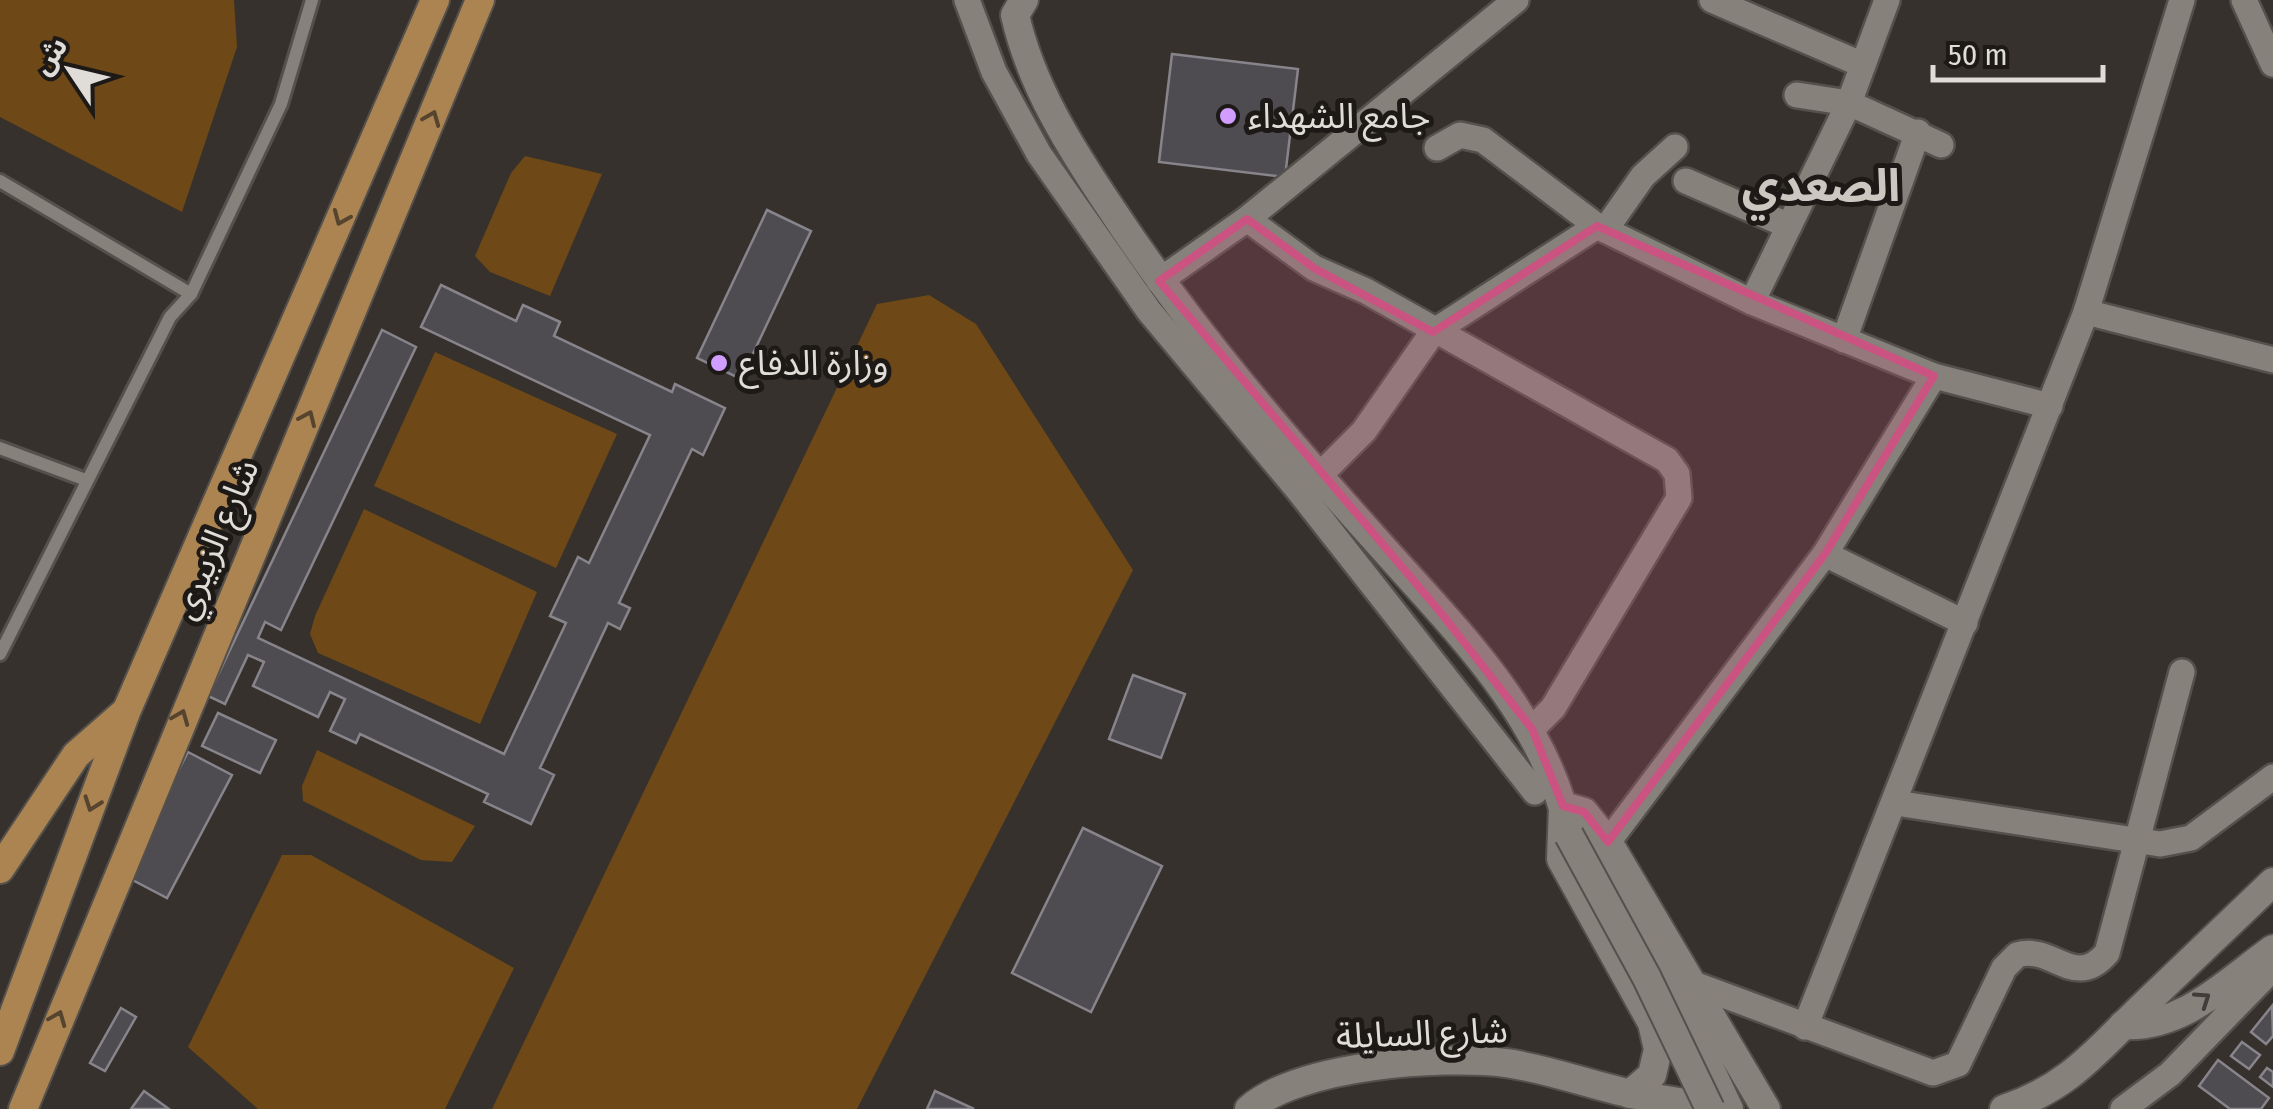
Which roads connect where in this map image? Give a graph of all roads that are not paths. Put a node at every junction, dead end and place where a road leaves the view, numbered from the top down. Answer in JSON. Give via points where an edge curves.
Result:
{"nodes":[{"id":1,"x":312,"y":0,"type":"edge"},
{"id":2,"x":435,"y":0,"type":"edge"},
{"id":3,"x":480,"y":0,"type":"edge"},
{"id":4,"x":967,"y":0,"type":"edge"},
{"id":5,"x":1516,"y":0,"type":"edge"},
{"id":6,"x":1712,"y":0,"type":"edge"},
{"id":7,"x":1887,"y":0,"type":"edge"},
{"id":8,"x":2182,"y":0,"type":"edge"},
{"id":9,"x":2244,"y":0,"type":"edge"},
{"id":10,"x":1015,"y":5,"type":"edge"},
{"id":11,"x":2273,"y":64,"type":"edge"},
{"id":12,"x":1863,"y":65,"type":"junction"},
{"id":13,"x":1797,"y":96,"type":"dead end"},
{"id":14,"x":1849,"y":103,"type":"junction"},
{"id":15,"x":1918,"y":132,"type":"junction"},
{"id":16,"x":1941,"y":145,"type":"dead end"},
{"id":17,"x":1675,"y":147,"type":"dead end"},
{"id":18,"x":1437,"y":148,"type":"dead end"},
{"id":19,"x":0,"y":181,"type":"edge"},
{"id":20,"x":1686,"y":182,"type":"dead end"},
{"id":21,"x":1247,"y":219,"type":"junction"},
{"id":22,"x":1789,"y":226,"type":"junction"},
{"id":23,"x":1601,"y":228,"type":"junction"},
{"id":24,"x":1159,"y":281,"type":"junction"},
{"id":25,"x":191,"y":294,"type":"junction"},
{"id":26,"x":1752,"y":302,"type":"junction"},
{"id":27,"x":2086,"y":312,"type":"junction"},
{"id":28,"x":1433,"y":332,"type":"junction"},
{"id":29,"x":1844,"y":340,"type":"junction"},
{"id":30,"x":2273,"y":360,"type":"edge"},
{"id":31,"x":1934,"y":376,"type":"junction"},
{"id":32,"x":2050,"y":406,"type":"junction"},
{"id":33,"x":0,"y":448,"type":"edge"},
{"id":34,"x":1318,"y":476,"type":"junction"},
{"id":35,"x":86,"y":480,"type":"junction"},
{"id":36,"x":217,"y":504,"type":"junction"},
{"id":37,"x":252,"y":546,"type":"junction"},
{"id":38,"x":1824,"y":554,"type":"junction"},
{"id":39,"x":1965,"y":624,"type":"junction"},
{"id":40,"x":0,"y":654,"type":"edge"},
{"id":41,"x":2182,"y":672,"type":"dead end"},
{"id":42,"x":126,"y":712,"type":"junction"},
{"id":43,"x":1532,"y":728,"type":"junction"},
{"id":44,"x":2273,"y":777,"type":"edge"},
{"id":45,"x":1536,"y":792,"type":"dead end"},
{"id":46,"x":1896,"y":803,"type":"junction"},
{"id":47,"x":1563,"y":806,"type":"junction"},
{"id":48,"x":1574,"y":832,"type":"junction"},
{"id":49,"x":2136,"y":841,"type":"junction"},
{"id":50,"x":1608,"y":842,"type":"junction"},
{"id":51,"x":0,"y":869,"type":"edge"},
{"id":52,"x":2273,"y":882,"type":"edge"},
{"id":53,"x":2273,"y":949,"type":"edge"},
{"id":54,"x":2273,"y":968,"type":"edge"},
{"id":55,"x":1692,"y":983,"type":"junction"},
{"id":56,"x":2124,"y":1024,"type":"junction"},
{"id":57,"x":1804,"y":1028,"type":"junction"},
{"id":58,"x":0,"y":1051,"type":"edge"},
{"id":59,"x":1639,"y":1101,"type":"edge"},
{"id":60,"x":23,"y":1109,"type":"edge"},
{"id":61,"x":1249,"y":1109,"type":"edge"},
{"id":62,"x":1710,"y":1109,"type":"edge"},
{"id":63,"x":1726,"y":1109,"type":"edge"},
{"id":64,"x":1766,"y":1109,"type":"edge"},
{"id":65,"x":2004,"y":1109,"type":"edge"},
{"id":66,"x":2122,"y":1109,"type":"edge"}],
"edges":[{"from":1,"to":25,"type":"lane","via":[[281,104]]},
{"from":2,"to":36,"type":"main road","name":"شارع الزبيري","one_way":true},
{"from":37,"to":3,"type":"main road","name":"شارع الزبيري","one_way":true},
{"from":4,"to":45,"type":"street","via":[[994,72],[1039,154],[1149,311]]},
{"from":5,"to":21,"type":"street"},
{"from":6,"to":12,"type":"street"},
{"from":7,"to":12,"type":"street"},
{"from":8,"to":27,"type":"street"},
{"from":9,"to":11,"type":"street"},
{"from":10,"to":24,"type":"main road","via":[[1026,64],[1086,172]]},
{"from":12,"to":14,"type":"street"},
{"from":13,"to":14,"type":"street"},
{"from":14,"to":15,"type":"street"},
{"from":14,"to":22,"type":"street"},
{"from":15,"to":16,"type":"street"},
{"from":15,"to":29,"type":"street"},
{"from":17,"to":23,"type":"street"},
{"from":18,"to":23,"type":"street","via":[[1460,135],[1483,140]]},
{"from":19,"to":25,"type":"lane"},
{"from":20,"to":22,"type":"street"},
{"from":21,"to":24,"type":"street"},
{"from":21,"to":28,"type":"street","via":[[1314,268]]},
{"from":22,"to":26,"type":"street"},
{"from":23,"to":26,"type":"street"},
{"from":23,"to":28,"type":"street"},
{"from":24,"to":34,"type":"main road"},
{"from":25,"to":35,"type":"lane","via":[[170,316]]},
{"from":26,"to":29,"type":"street"},
{"from":27,"to":30,"type":"street"},
{"from":27,"to":32,"type":"street"},
{"from":28,"to":34,"type":"street","via":[[1364,430]]},
{"from":28,"to":43,"type":"street","via":[[1667,460],[1677,474],[1680,498],[1553,708]]},
{"from":29,"to":31,"type":"street"},
{"from":31,"to":32,"type":"street"},
{"from":31,"to":38,"type":"street"},
{"from":32,"to":39,"type":"street"},
{"from":33,"to":35,"type":"lane"},
{"from":34,"to":43,"type":"main road","via":[[1441,613]]},
{"from":35,"to":40,"type":"lane"},
{"from":36,"to":37,"type":"main road","via":[[248,501]]},
{"from":36,"to":42,"type":"main road","name":"شارع الزبيري"},
{"from":60,"to":37,"type":"main road","name":"شارع الزبيري","one_way":true},
{"from":38,"to":39,"type":"street"},
{"from":38,"to":50,"type":"street"},
{"from":39,"to":46,"type":"street"},
{"from":41,"to":49,"type":"street"},
{"from":42,"to":51,"type":"main road","via":[[76,755]]},
{"from":42,"to":58,"type":"main road","name":"شارع الزبيري","one_way":true},
{"from":43,"to":47,"type":"main road"},
{"from":44,"to":49,"type":"street","via":[[2191,838]]},
{"from":46,"to":49,"type":"street"},
{"from":46,"to":57,"type":"street"},
{"from":47,"to":48,"type":"main road"},
{"from":47,"to":50,"type":"main road","via":[[1584,812]]},
{"from":47,"to":59,"type":"main road","via":[[1560,859],[1657,1036],[1652,1075]]},
{"from":48,"to":62,"type":"main road","bridge":true},
{"from":48,"to":63,"type":"main road","via":[[1663,970]]},
{"from":49,"to":57,"type":"street","via":[[2107,953],[2080,970],[2035,953],[2016,954],[1951,1070],[1932,1073]]},
{"from":50,"to":55,"type":"main road"},
{"from":52,"to":56,"type":"main road"},
{"from":56,"to":53,"type":"main road","one_way":true,"via":[[2151,1026],[2176,1016]]},
{"from":54,"to":66,"type":"street","via":[[2170,1074]]},
{"from":55,"to":57,"type":"street"},
{"from":55,"to":64,"type":"main road"},
{"from":56,"to":65,"type":"main road","via":[[2062,1084]]},
{"from":59,"to":61,"type":"main road","name":"شارع السايلة","via":[[1534,1068],[1450,1062],[1309,1077]]},
{"from":59,"to":63,"type":"main road","name":"شارع السايلة"}]}
